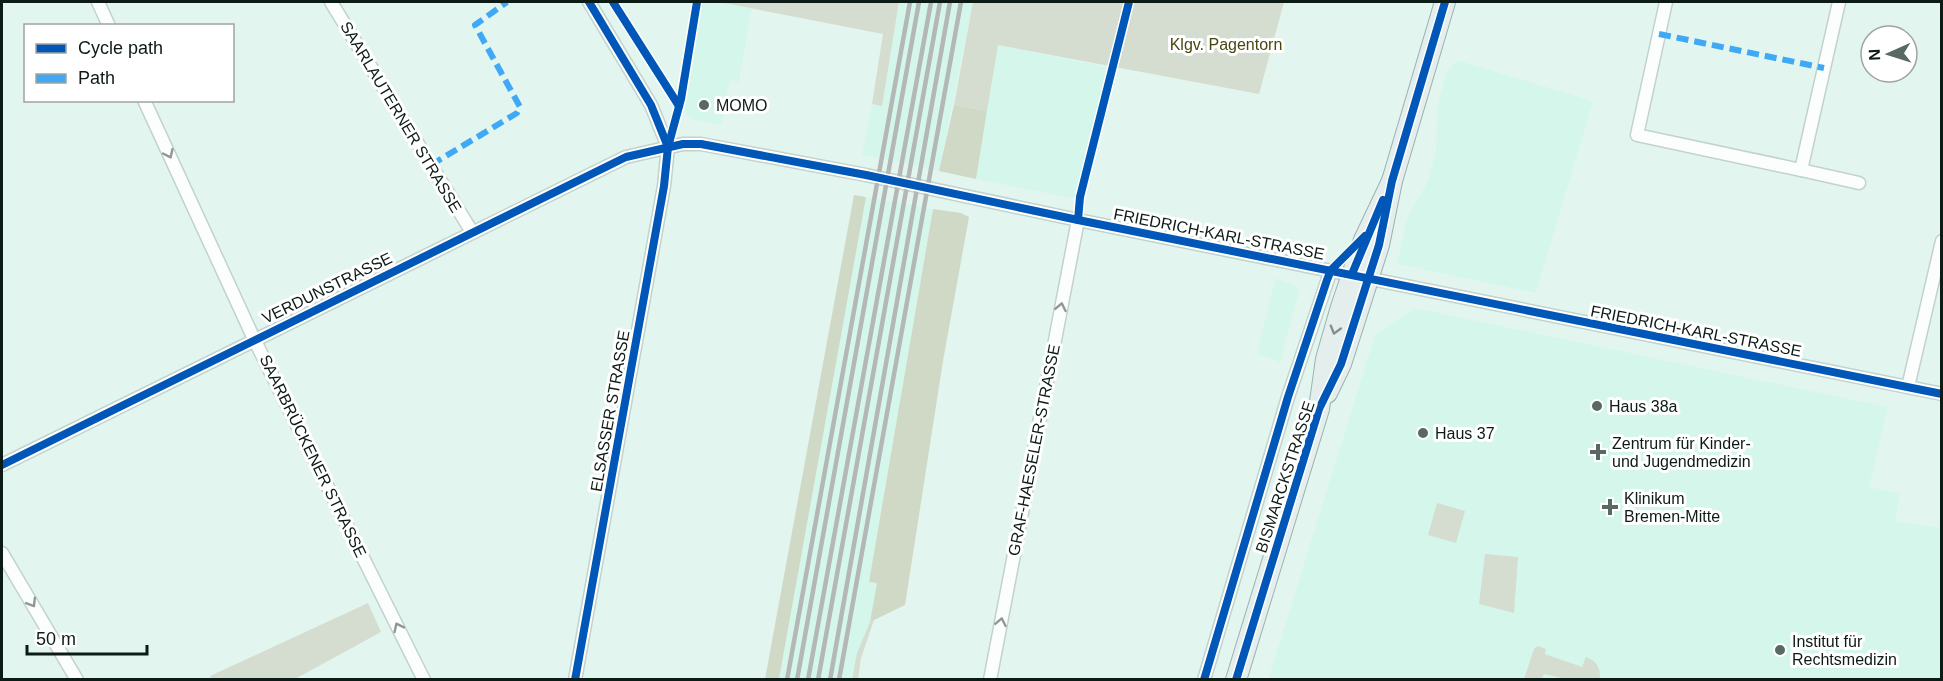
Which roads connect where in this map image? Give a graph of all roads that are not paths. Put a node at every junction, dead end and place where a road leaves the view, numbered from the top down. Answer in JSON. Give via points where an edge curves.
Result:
{"nodes":[{"id":1,"x":98,"y":2,"type":"edge"},
{"id":2,"x":331,"y":2,"type":"edge"},
{"id":3,"x":589,"y":2,"type":"edge"},
{"id":4,"x":1444,"y":2,"type":"edge"},
{"id":5,"x":1666,"y":2,"type":"edge"},
{"id":6,"x":1839,"y":2,"type":"edge"},
{"id":7,"x":108,"y":24,"type":"edge"},
{"id":8,"x":145,"y":102,"type":"edge"},
{"id":9,"x":668,"y":147,"type":"junction"},
{"id":10,"x":1801,"y":170,"type":"junction"},
{"id":11,"x":1859,"y":183,"type":"dead end"},
{"id":12,"x":1078,"y":220,"type":"junction"},
{"id":13,"x":472,"y":232,"type":"junction"},
{"id":14,"x":1941,"y":242,"type":"edge"},
{"id":15,"x":1329,"y":275,"type":"junction"},
{"id":16,"x":1360,"y":276,"type":"junction"},
{"id":17,"x":254,"y":339,"type":"junction"},
{"id":18,"x":1908,"y":387,"type":"junction"},
{"id":19,"x":1941,"y":394,"type":"edge"},
{"id":20,"x":2,"y":465,"type":"edge"},
{"id":21,"x":2,"y":554,"type":"edge"},
{"id":22,"x":77,"y":680,"type":"edge"},
{"id":23,"x":424,"y":680,"type":"edge"},
{"id":24,"x":575,"y":680,"type":"edge"},
{"id":25,"x":990,"y":680,"type":"edge"},
{"id":26,"x":1204,"y":680,"type":"edge"},
{"id":27,"x":1236,"y":680,"type":"edge"}],
"edges":[{"from":1,"to":7,"type":"street"},
{"from":2,"to":13,"type":"street","name":"SAARLAUTERNER STRASSE"},
{"from":3,"to":9,"type":"street","via":[[651,105]]},
{"from":4,"to":16,"type":"main road","name":"BISMARCKSTRASSE","via":[[1392,181],[1381,239]]},
{"from":5,"to":10,"type":"street","via":[[1637,135]]},
{"from":6,"to":10,"type":"street"},
{"from":8,"to":17,"type":"street","name":"SAARBRÜCKENER STRASSE","one_way":true},
{"from":9,"to":12,"type":"street","name":"FRIEDRICH-KARL-STRASSE","via":[[701,144]]},
{"from":9,"to":13,"type":"street","name":"VERDUNSTRASSE","via":[[626,157]]},
{"from":9,"to":24,"type":"street","name":"ELSASSER STRASSE"},
{"from":10,"to":11,"type":"street"},
{"from":12,"to":15,"type":"street","name":"FRIEDRICH-KARL-STRASSE"},
{"from":25,"to":12,"type":"street","name":"GRAF-HAESELER-STRASSE","one_way":true},
{"from":13,"to":17,"type":"street","name":"VERDUNSTRASSE"},
{"from":14,"to":18,"type":"street"},
{"from":15,"to":16,"type":"street","name":"FRIEDRICH-KARL-STRASSE"},
{"from":15,"to":26,"type":"street","name":"BISMARCKSTRASSE"},
{"from":16,"to":18,"type":"street","name":"FRIEDRICH-KARL-STRASSE"},
{"from":16,"to":27,"type":"main road","name":"BISMARCKSTRASSE","via":[[1341,364],[1319,409]]},
{"from":17,"to":20,"type":"street","name":"VERDUNSTRASSE"},
{"from":23,"to":17,"type":"street","name":"SAARBRÜCKENER STRASSE","one_way":true},
{"from":18,"to":19,"type":"street","name":"FRIEDRICH-KARL-STRASSE"},
{"from":21,"to":22,"type":"street","one_way":true}]}
